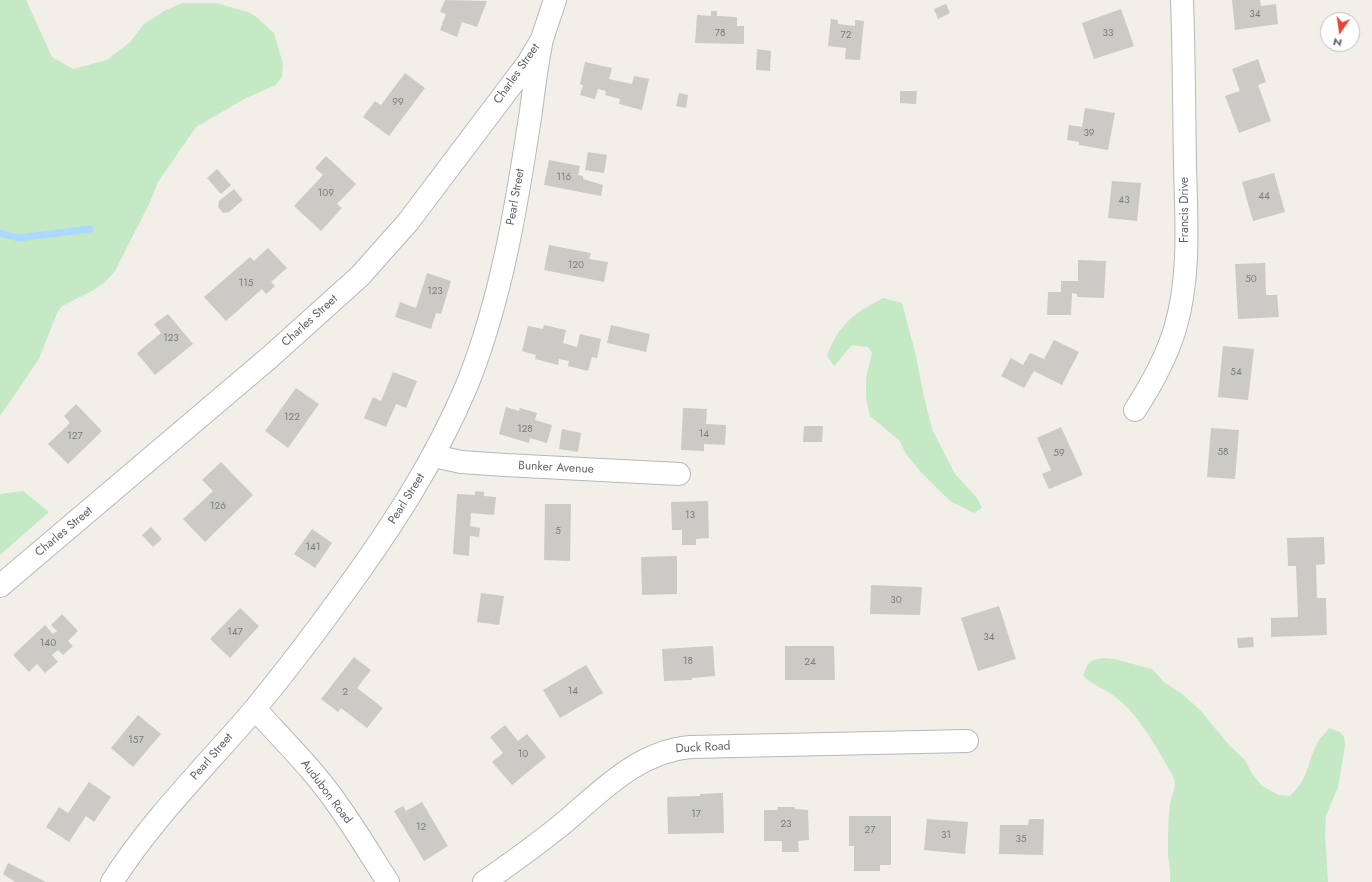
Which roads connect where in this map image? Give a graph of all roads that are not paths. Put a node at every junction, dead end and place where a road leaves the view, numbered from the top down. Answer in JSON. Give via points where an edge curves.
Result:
{"nodes":[{"id":1,"x":555,"y":0,"type":"edge"},
{"id":2,"x":1182,"y":0,"type":"edge"},
{"id":3,"x":542,"y":39,"type":"junction"},
{"id":4,"x":1135,"y":410,"type":"dead end"},
{"id":5,"x":434,"y":456,"type":"junction"},
{"id":6,"x":679,"y":474,"type":"dead end"},
{"id":7,"x":0,"y":586,"type":"edge"},
{"id":8,"x":255,"y":709,"type":"junction"},
{"id":9,"x":967,"y":741,"type":"dead end"},
{"id":10,"x":112,"y":882,"type":"edge"},
{"id":11,"x":388,"y":882,"type":"edge"},
{"id":12,"x":484,"y":882,"type":"edge"}],
"edges":[{"from":1,"to":3,"type":"street","name":"Charles Street"},
{"from":2,"to":4,"type":"street","name":"Francis Drive","via":[[1186,239],[1184,283],[1170,344],[1152,383]]},
{"from":3,"to":5,"type":"street","name":"Pearl Street","via":[[512,224],[494,302],[467,384]]},
{"from":3,"to":7,"type":"street","name":"Charles Street","via":[[528,63],[426,199],[360,276],[264,363]]},
{"from":5,"to":6,"type":"street","name":"Bunker Avenue","via":[[461,462],[498,465]]},
{"from":5,"to":8,"type":"street","name":"Pearl Street","via":[[402,510],[363,566]]},
{"from":8,"to":10,"type":"street","name":"Pearl Street","via":[[183,791]]},
{"from":8,"to":11,"type":"street","name":"Audubon Road","via":[[327,789]]},
{"from":9,"to":12,"type":"street","name":"Duck Road","via":[[690,747],[662,752],[631,767],[527,852]]}]}
